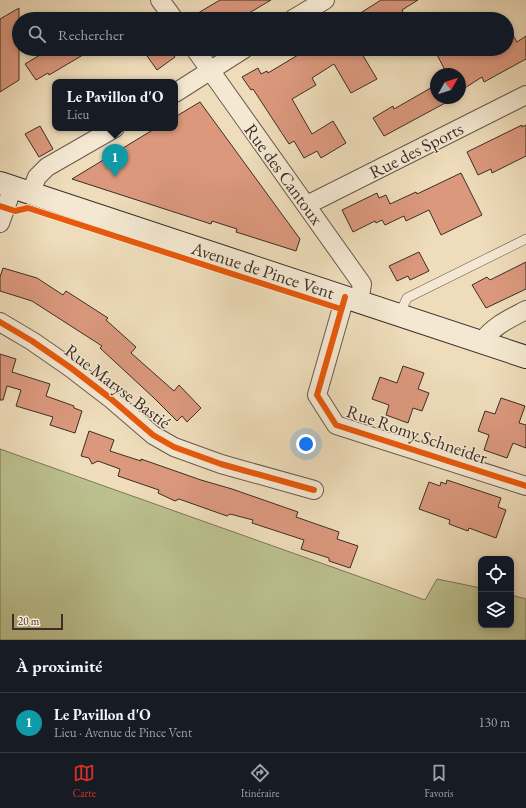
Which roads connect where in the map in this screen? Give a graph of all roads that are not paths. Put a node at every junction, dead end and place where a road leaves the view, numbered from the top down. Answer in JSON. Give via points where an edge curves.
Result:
{"nodes":[{"id":1,"x":160,"y":0,"type":"edge"},
{"id":2,"x":325,"y":0,"type":"edge"},
{"id":3,"x":169,"y":12,"type":"edge"},
{"id":4,"x":305,"y":12,"type":"edge"},
{"id":5,"x":200,"y":56,"type":"edge"},
{"id":6,"x":234,"y":56,"type":"edge"},
{"id":7,"x":211,"y":71,"type":"junction"},
{"id":8,"x":178,"y":91,"type":"edge"},
{"id":9,"x":526,"y":95,"type":"edge"},
{"id":10,"x":110,"y":131,"type":"edge"},
{"id":11,"x":15,"y":187,"type":"edge"},
{"id":12,"x":307,"y":204,"type":"junction"},
{"id":13,"x":0,"y":223,"type":"edge"},
{"id":14,"x":526,"y":239,"type":"edge"},
{"id":15,"x":352,"y":299,"type":"junction"},
{"id":16,"x":526,"y":310,"type":"edge"},
{"id":17,"x":399,"y":315,"type":"junction"},
{"id":18,"x":0,"y":322,"type":"edge"},
{"id":19,"x":481,"y":342,"type":"junction"},
{"id":20,"x":526,"y":357,"type":"edge"},
{"id":21,"x":526,"y":486,"type":"edge"},
{"id":22,"x":314,"y":490,"type":"dead end"}],
"edges":[{"from":1,"to":3,"type":"street"},
{"from":2,"to":4,"type":"street"},
{"from":5,"to":7,"type":"street","name":"Rue des Cantoux"},
{"from":6,"to":7,"type":"street"},
{"from":7,"to":8,"type":"street"},
{"from":7,"to":12,"type":"street","name":"Rue des Cantoux"},
{"from":9,"to":12,"type":"street","name":"Rue des Sports"},
{"from":10,"to":11,"type":"street","via":[[48,167],[38,177]]},
{"from":11,"to":13,"type":"street"},
{"from":11,"to":15,"type":"main road","name":"Avenue de Pince Vent"},
{"from":12,"to":15,"type":"street","name":"Rue des Cantoux","via":[[362,284]]},
{"from":14,"to":17,"type":"lane","via":[[407,298]]},
{"from":15,"to":17,"type":"main road","name":"Avenue de Pince Vent"},
{"from":15,"to":21,"type":"street","name":"Rue Romy Schneider","via":[[317,395],[336,425]]},
{"from":16,"to":19,"type":"street","via":[[491,330]]},
{"from":17,"to":19,"type":"main road","name":"Avenue de Pince Vent"},
{"from":18,"to":22,"type":"street","name":"Rue Maryse Bastié","via":[[71,368],[153,435],[174,447],[221,464]]},
{"from":19,"to":20,"type":"main road","name":"Avenue de Pince Vent"}]}
